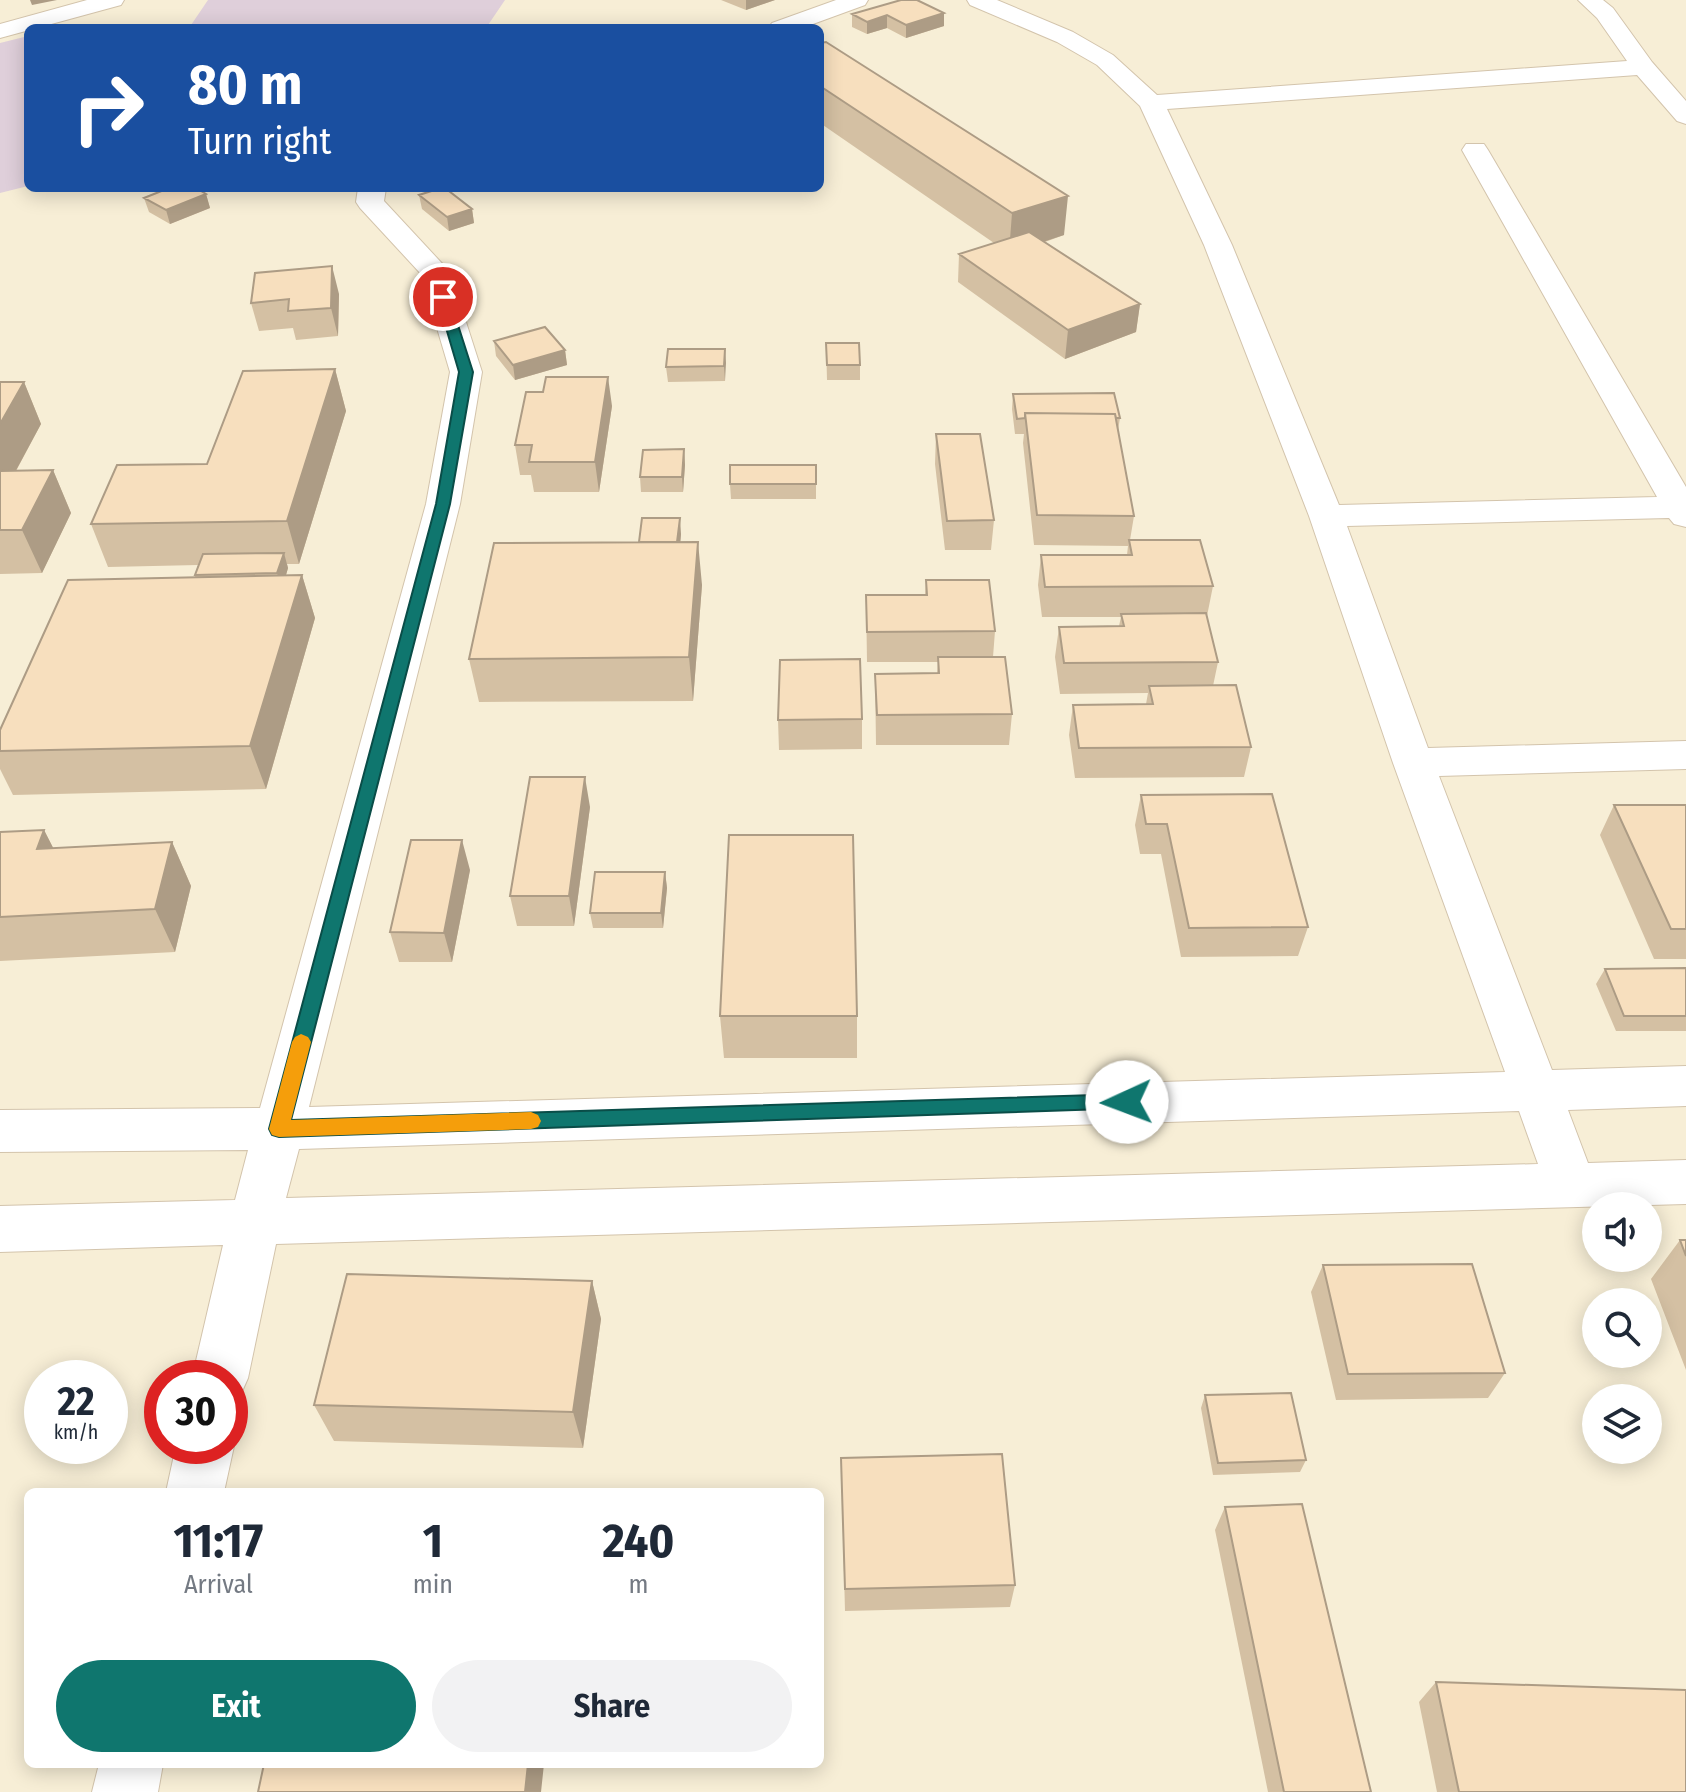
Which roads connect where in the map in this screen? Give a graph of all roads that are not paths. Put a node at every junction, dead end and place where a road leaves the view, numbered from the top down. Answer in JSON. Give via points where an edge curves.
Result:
{"nodes":[{"id":1,"x":113,"y":0,"type":"edge"},
{"id":2,"x":857,"y":0,"type":"edge"},
{"id":3,"x":978,"y":0,"type":"edge"},
{"id":4,"x":1589,"y":0,"type":"edge"},
{"id":5,"x":24,"y":24,"type":"edge"},
{"id":6,"x":26,"y":24,"type":"edge"},
{"id":7,"x":791,"y":24,"type":"edge"},
{"id":8,"x":0,"y":31,"type":"edge"},
{"id":9,"x":1643,"y":67,"type":"junction"},
{"id":10,"x":1151,"y":103,"type":"junction"},
{"id":11,"x":1686,"y":116,"type":"edge"},
{"id":12,"x":1475,"y":150,"type":"dead end"},
{"id":13,"x":371,"y":192,"type":"edge"},
{"id":14,"x":1683,"y":512,"type":"edge"},
{"id":15,"x":1326,"y":516,"type":"junction"},
{"id":16,"x":1686,"y":755,"type":"edge"},
{"id":17,"x":1413,"y":763,"type":"junction"},
{"id":18,"x":1686,"y":1086,"type":"edge"},
{"id":19,"x":1535,"y":1090,"type":"junction"},
{"id":20,"x":279,"y":1129,"type":"junction"},
{"id":21,"x":0,"y":1131,"type":"edge"},
{"id":22,"x":1686,"y":1182,"type":"edge"},
{"id":23,"x":1571,"y":1184,"type":"junction"},
{"id":24,"x":255,"y":1220,"type":"junction"},
{"id":25,"x":0,"y":1229,"type":"edge"},
{"id":26,"x":224,"y":1360,"type":"edge"},
{"id":27,"x":201,"y":1464,"type":"edge"},
{"id":28,"x":196,"y":1488,"type":"edge"},
{"id":29,"x":130,"y":1768,"type":"edge"},
{"id":30,"x":125,"y":1792,"type":"edge"}],
"edges":[{"from":1,"to":6,"type":"street"},
{"from":2,"to":7,"type":"street"},
{"from":3,"to":10,"type":"street","via":[[1105,60]]},
{"from":4,"to":9,"type":"street","via":[[1605,13]]},
{"from":5,"to":8,"type":"street"},
{"from":9,"to":10,"type":"street"},
{"from":9,"to":11,"type":"street"},
{"from":10,"to":15,"type":"street","via":[[1218,245]]},
{"from":12,"to":14,"type":"street"},
{"from":13,"to":20,"type":"street","via":[[370,202],[435,272],[466,372],[443,504]]},
{"from":14,"to":15,"type":"street"},
{"from":15,"to":17,"type":"street"},
{"from":16,"to":17,"type":"street"},
{"from":17,"to":19,"type":"street"},
{"from":18,"to":19,"type":"street"},
{"from":19,"to":20,"type":"street"},
{"from":19,"to":23,"type":"street"},
{"from":20,"to":21,"type":"street"},
{"from":20,"to":24,"type":"street"},
{"from":22,"to":23,"type":"street"},
{"from":23,"to":24,"type":"street"},
{"from":24,"to":25,"type":"street"},
{"from":24,"to":26,"type":"street"},
{"from":27,"to":28,"type":"street"},
{"from":29,"to":30,"type":"street"}]}
